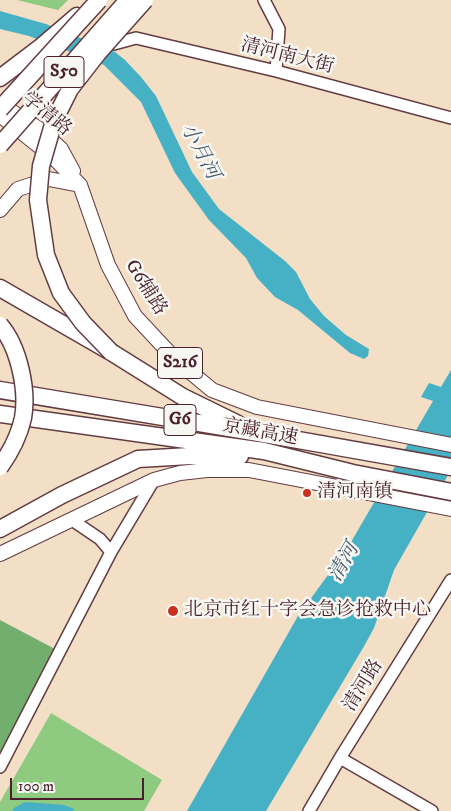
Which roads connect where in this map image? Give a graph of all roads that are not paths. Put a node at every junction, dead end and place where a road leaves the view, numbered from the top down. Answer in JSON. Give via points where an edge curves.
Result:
{"nodes":[{"id":1,"x":97,"y":0,"type":"edge"},
{"id":2,"x":128,"y":0,"type":"edge"},
{"id":3,"x":145,"y":0,"type":"edge"},
{"id":4,"x":264,"y":0,"type":"edge"},
{"id":5,"x":114,"y":44,"type":"dead end"},
{"id":6,"x":276,"y":71,"type":"junction"},
{"id":7,"x":0,"y":78,"type":"edge"},
{"id":8,"x":0,"y":104,"type":"edge"},
{"id":9,"x":0,"y":109,"type":"edge"},
{"id":10,"x":0,"y":115,"type":"edge"},
{"id":11,"x":451,"y":118,"type":"edge"},
{"id":12,"x":0,"y":144,"type":"edge"},
{"id":13,"x":80,"y":185,"type":"junction"},
{"id":14,"x":0,"y":210,"type":"edge"},
{"id":15,"x":0,"y":288,"type":"edge"},
{"id":16,"x":0,"y":326,"type":"edge"},
{"id":17,"x":110,"y":352,"type":"junction"},
{"id":18,"x":0,"y":390,"type":"edge"},
{"id":19,"x":0,"y":414,"type":"edge"},
{"id":20,"x":253,"y":432,"type":"junction"},
{"id":21,"x":451,"y":445,"type":"edge"},
{"id":22,"x":264,"y":452,"type":"junction"},
{"id":23,"x":451,"y":467,"type":"edge"},
{"id":24,"x":0,"y":468,"type":"edge"},
{"id":25,"x":154,"y":480,"type":"junction"},
{"id":26,"x":451,"y":492,"type":"edge"},
{"id":27,"x":451,"y":509,"type":"edge"},
{"id":28,"x":72,"y":520,"type":"junction"},
{"id":29,"x":2,"y":527,"type":"edge"},
{"id":30,"x":111,"y":552,"type":"junction"},
{"id":31,"x":0,"y":554,"type":"edge"},
{"id":32,"x":451,"y":580,"type":"edge"},
{"id":33,"x":340,"y":758,"type":"junction"},
{"id":34,"x":0,"y":767,"type":"edge"},
{"id":35,"x":309,"y":811,"type":"edge"},
{"id":36,"x":432,"y":811,"type":"edge"}],
"edges":[{"from":1,"to":7,"type":"highway"},
{"from":1,"to":9,"type":"highway","number":"S50","bridge":true},
{"from":2,"to":12,"type":"highway","number":"S50","bridge":true},
{"from":3,"to":17,"type":"highway","bridge":true,"via":[[70,89],[54,121],[40,174],[38,200],[46,255],[62,293]]},
{"from":4,"to":6,"type":"street","via":[[279,29]]},
{"from":5,"to":6,"type":"street","name":"清河南大街","via":[[136,38]]},
{"from":6,"to":11,"type":"street","name":"清河南大街"},
{"from":8,"to":13,"type":"main road","name":"学清路","via":[[39,128],[61,149]]},
{"from":10,"to":13,"type":"main road","name":"G6辅路","number":"S216","via":[[54,158]]},
{"from":13,"to":14,"type":"main road","via":[[49,179],[18,189]]},
{"from":13,"to":21,"type":"main road","name":"G6辅路","number":"S216","via":[[108,265],[135,316],[176,360],[212,390],[257,407]]},
{"from":15,"to":17,"type":"highway"},
{"from":16,"to":24,"type":"highway","bridge":true,"via":[[18,359],[24,386],[23,418],[11,452]]},
{"from":17,"to":20,"type":"highway","via":[[183,397]]},
{"from":18,"to":20,"type":"highway","name":"京藏高速","number":"G6"},
{"from":19,"to":22,"type":"highway","name":"京藏高速","number":"G6"},
{"from":20,"to":23,"type":"highway","name":"京藏高速","number":"G6"},
{"from":22,"to":26,"type":"highway","name":"京藏高速","number":"G6"},
{"from":22,"to":29,"type":"highway","via":[[242,456],[138,459]]},
{"from":25,"to":27,"type":"main road","via":[[207,470],[249,470]]},
{"from":25,"to":28,"type":"main road"},
{"from":25,"to":30,"type":"street"},
{"from":28,"to":30,"type":"street","via":[[100,538]]},
{"from":28,"to":31,"type":"main road"},
{"from":30,"to":34,"type":"street"},
{"from":32,"to":33,"type":"street","name":"清河路"},
{"from":33,"to":35,"type":"street","name":"清河路"},
{"from":33,"to":36,"type":"street"}]}
